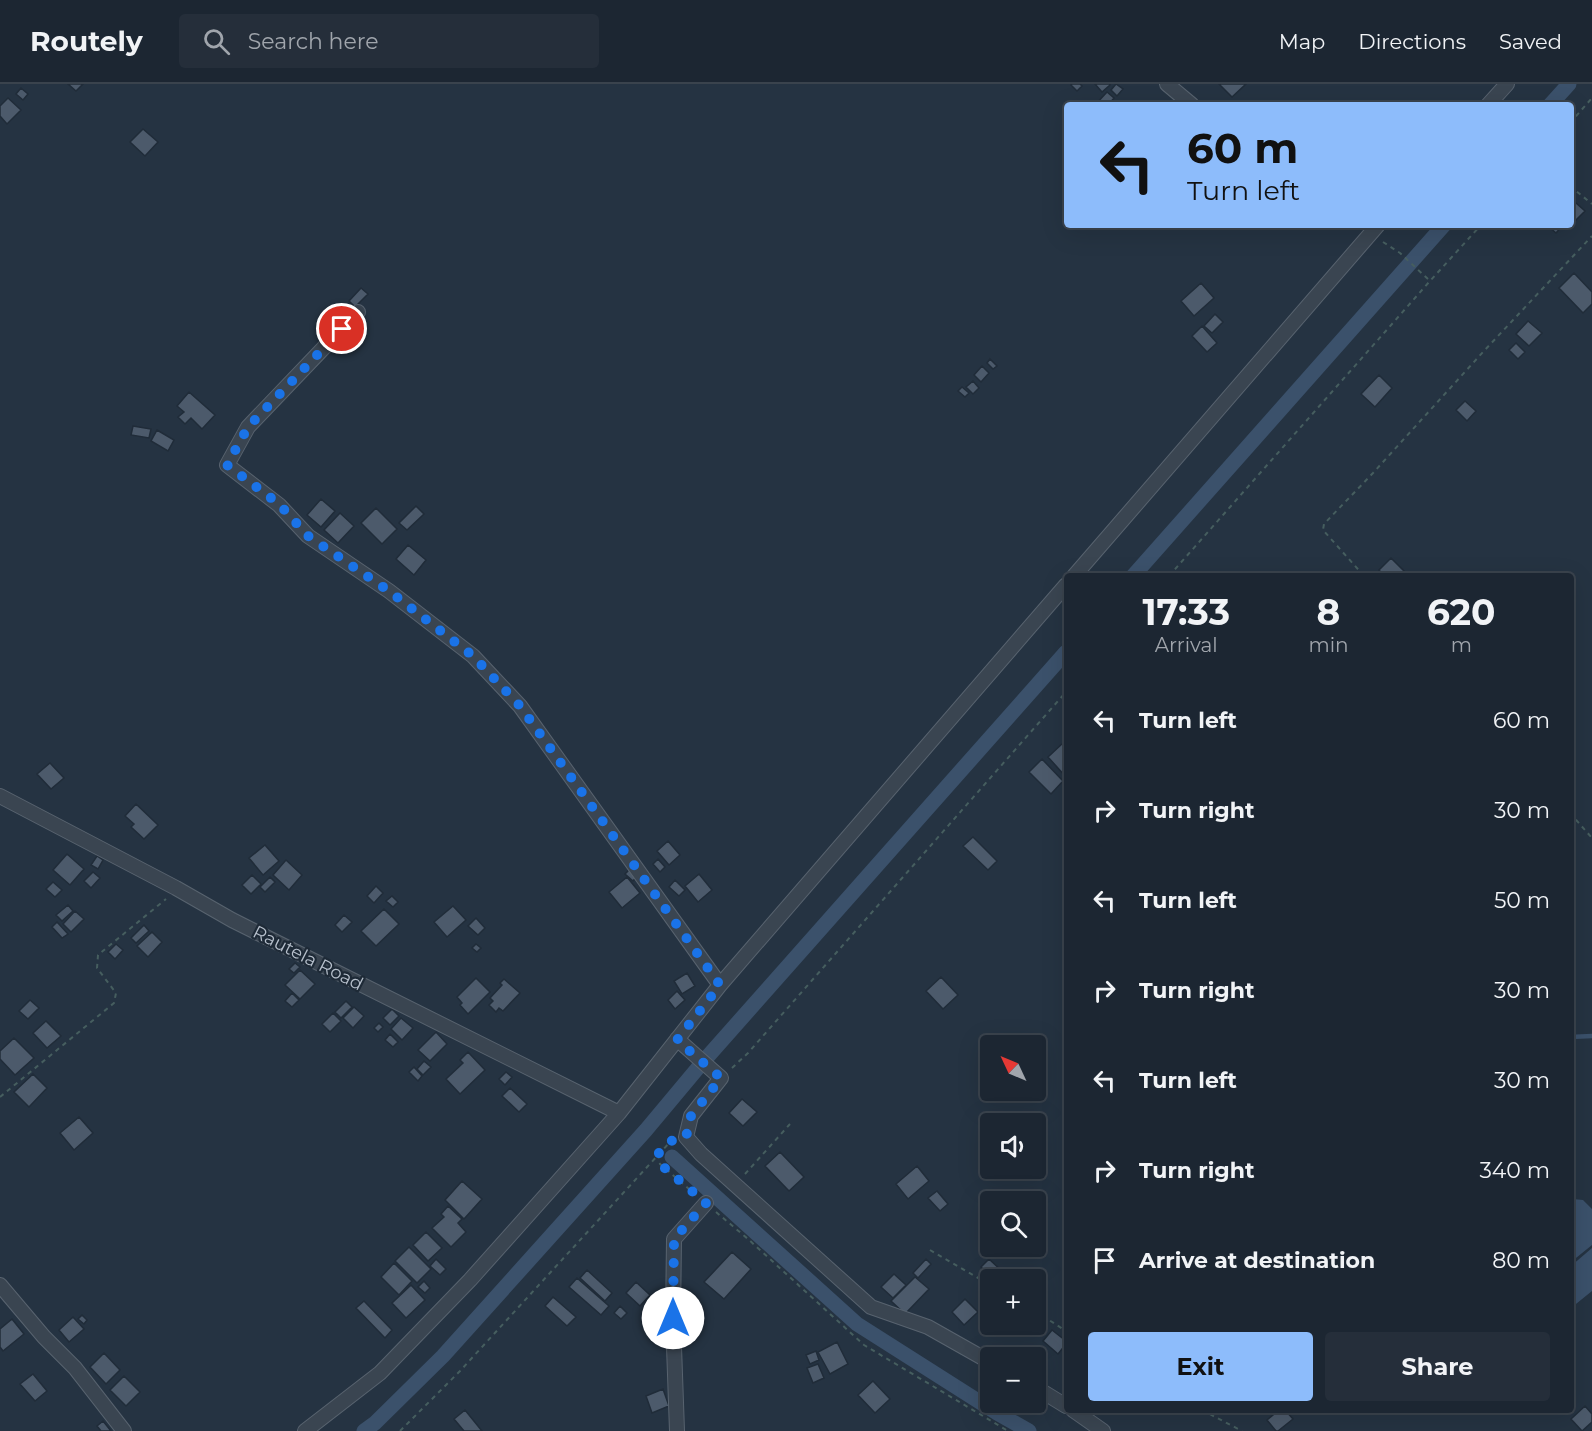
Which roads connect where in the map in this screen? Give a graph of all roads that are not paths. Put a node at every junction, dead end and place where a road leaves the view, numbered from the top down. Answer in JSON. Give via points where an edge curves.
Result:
{"nodes":[{"id":1,"x":1167,"y":84,"type":"edge"},
{"id":2,"x":1507,"y":84,"type":"edge"},
{"id":3,"x":1188,"y":102,"type":"edge"},
{"id":4,"x":1491,"y":102,"type":"edge"},
{"id":5,"x":1374,"y":229,"type":"edge"},
{"id":6,"x":358,"y":312,"type":"dead end"},
{"id":7,"x":1077,"y":573,"type":"edge"},
{"id":8,"x":1064,"y":587,"type":"edge"},
{"id":9,"x":0,"y":796,"type":"edge"},
{"id":10,"x":720,"y":985,"type":"junction"},
{"id":11,"x":681,"y":1043,"type":"junction"},
{"id":12,"x":619,"y":1113,"type":"junction"},
{"id":13,"x":706,"y":1203,"type":"road end"},
{"id":14,"x":0,"y":1285,"type":"edge"},
{"id":15,"x":980,"y":1356,"type":"edge"},
{"id":16,"x":1046,"y":1394,"type":"edge"},
{"id":17,"x":1064,"y":1405,"type":"edge"},
{"id":18,"x":1077,"y":1413,"type":"edge"},
{"id":19,"x":124,"y":1431,"type":"edge"},
{"id":20,"x":305,"y":1431,"type":"edge"},
{"id":21,"x":677,"y":1431,"type":"edge"},
{"id":22,"x":1103,"y":1431,"type":"edge"}],
"edges":[{"from":1,"to":3,"type":"street"},
{"from":2,"to":4,"type":"street"},
{"from":5,"to":7,"type":"street"},
{"from":6,"to":10,"type":"street","via":[[248,427],[227,465],[279,504],[308,536],[389,591],[473,656],[513,698]]},
{"from":8,"to":10,"type":"street"},
{"from":9,"to":12,"type":"street","name":"Rautela Road","via":[[232,920]]},
{"from":10,"to":11,"type":"street"},
{"from":11,"to":12,"type":"street"},
{"from":11,"to":15,"type":"street","via":[[718,1076],[691,1116],[686,1137],[701,1154],[871,1306],[928,1327]]},
{"from":12,"to":20,"type":"street","via":[[470,1280],[380,1373]]},
{"from":13,"to":21,"type":"street","via":[[674,1239]]},
{"from":14,"to":19,"type":"street","via":[[75,1368]]},
{"from":16,"to":17,"type":"street"},
{"from":18,"to":22,"type":"street"}]}
